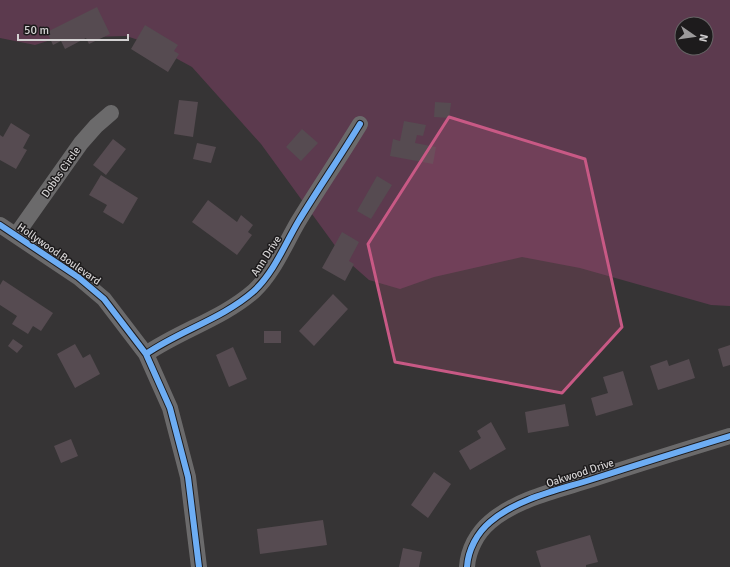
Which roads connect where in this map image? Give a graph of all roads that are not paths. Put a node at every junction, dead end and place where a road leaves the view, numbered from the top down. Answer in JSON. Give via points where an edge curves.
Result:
{"nodes":[{"id":1,"x":111,"y":113,"type":"dead end"},
{"id":2,"x":360,"y":124,"type":"dead end"},
{"id":3,"x":0,"y":225,"type":"edge"},
{"id":4,"x":16,"y":236,"type":"junction"},
{"id":5,"x":146,"y":354,"type":"junction"},
{"id":6,"x":730,"y":436,"type":"edge"},
{"id":7,"x":199,"y":567,"type":"edge"},
{"id":8,"x":467,"y":567,"type":"edge"}],
"edges":[{"from":1,"to":4,"type":"street","name":"Dobbs Circle","via":[[81,143]]},
{"from":2,"to":5,"type":"street","name":"Ann Drive","via":[[298,222],[274,267],[254,290],[216,317],[167,340]]},
{"from":3,"to":4,"type":"street","name":"Hollywood Boulevard"},
{"from":4,"to":5,"type":"street","name":"Hollywood Boulevard","via":[[78,277],[104,299]]},
{"from":5,"to":7,"type":"street","name":"Hollywood Boulevard","via":[[170,408],[186,470]]},
{"from":6,"to":8,"type":"street","name":"Oakwood Drive","via":[[551,492],[516,506],[489,522],[478,534],[471,548]]}]}
